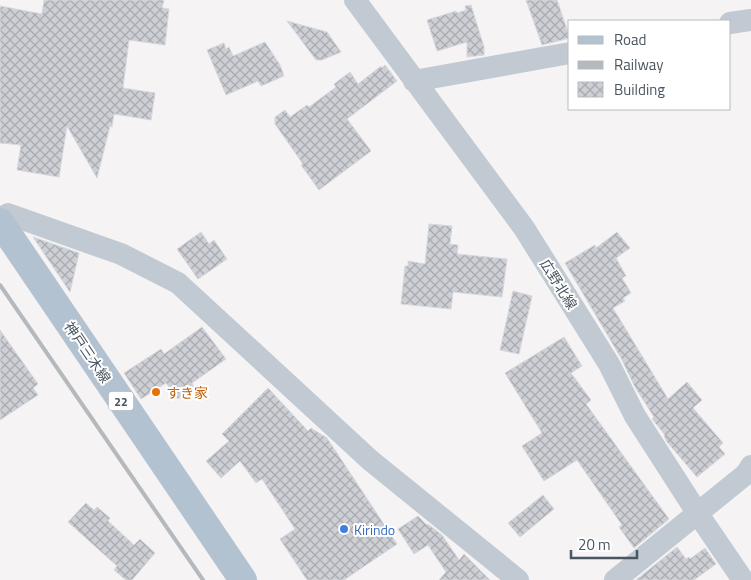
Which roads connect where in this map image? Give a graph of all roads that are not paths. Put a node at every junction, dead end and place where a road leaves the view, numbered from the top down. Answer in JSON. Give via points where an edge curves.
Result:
{"nodes":[{"id":1,"x":355,"y":0,"type":"edge"},
{"id":2,"x":751,"y":20,"type":"edge"},
{"id":3,"x":731,"y":24,"type":"edge"},
{"id":4,"x":568,"y":53,"type":"edge"},
{"id":5,"x":414,"y":81,"type":"junction"},
{"id":6,"x":0,"y":221,"type":"edge"},
{"id":7,"x":751,"y":466,"type":"edge"},
{"id":8,"x":698,"y":514,"type":"junction"},
{"id":9,"x":243,"y":580,"type":"edge"},
{"id":10,"x":518,"y":580,"type":"edge"},
{"id":11,"x":615,"y":580,"type":"edge"},
{"id":12,"x":743,"y":580,"type":"edge"}],
"edges":[{"from":1,"to":5,"type":"street","name":"広野北線"},
{"from":2,"to":3,"type":"street"},
{"from":4,"to":5,"type":"street"},
{"from":5,"to":8,"type":"street","name":"広野北線","via":[[524,228],[609,364],[634,416]]},
{"from":6,"to":9,"type":"main road","name":"神戸三木線","number":"22"},
{"from":6,"to":10,"type":"street","via":[[8,214],[121,254],[178,283],[370,460]]},
{"from":7,"to":8,"type":"street","via":[[746,474]]},
{"from":8,"to":11,"type":"street"},
{"from":8,"to":12,"type":"street","name":"広野北線"}]}
